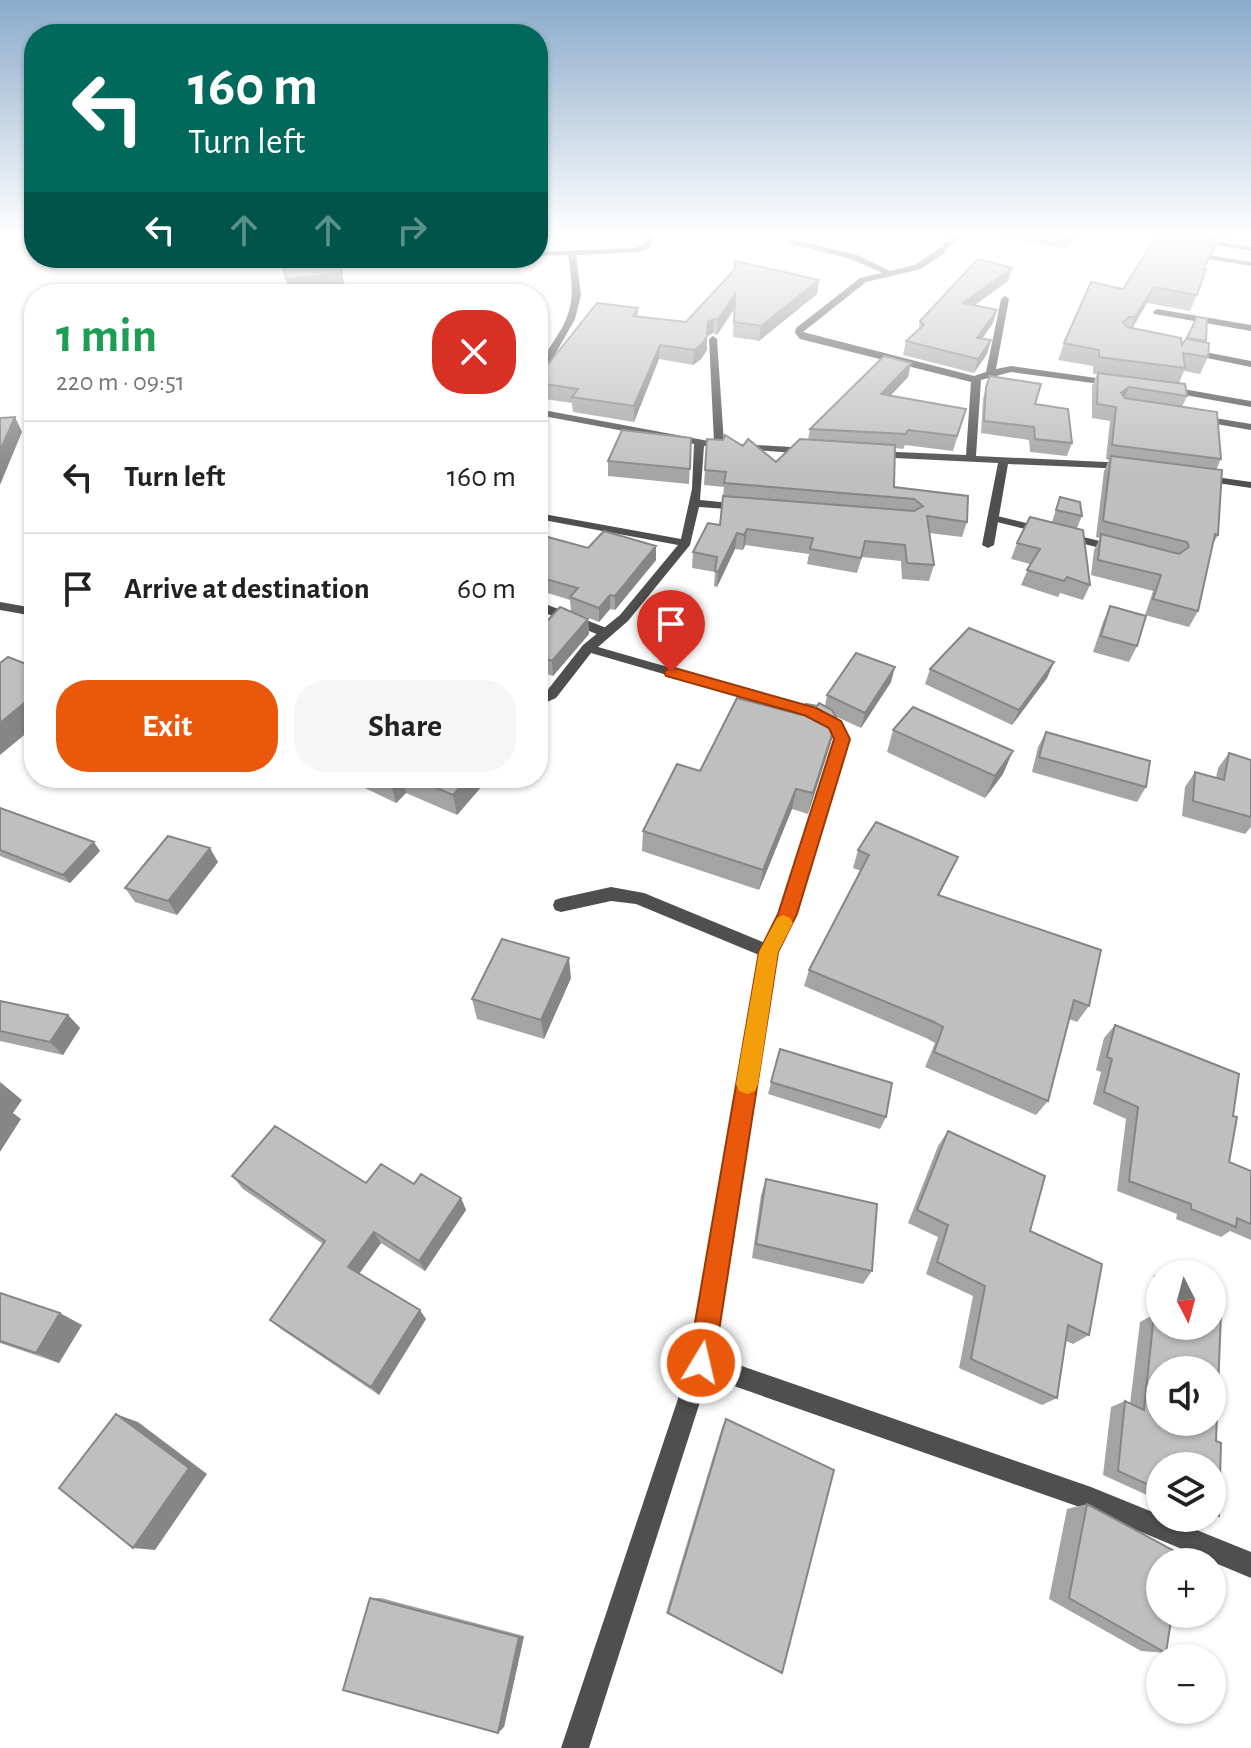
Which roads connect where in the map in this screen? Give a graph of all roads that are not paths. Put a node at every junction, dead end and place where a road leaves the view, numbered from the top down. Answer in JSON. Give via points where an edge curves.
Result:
{"nodes":[{"id":1,"x":572,"y":314,"type":"edge"},
{"id":2,"x":819,"y":314,"type":"edge"},
{"id":3,"x":1002,"y":314,"type":"edge"},
{"id":4,"x":1166,"y":314,"type":"edge"},
{"id":5,"x":1251,"y":328,"type":"edge"},
{"id":6,"x":713,"y":339,"type":"dead end"},
{"id":7,"x":1181,"y":350,"type":"edge"},
{"id":8,"x":548,"y":359,"type":"edge"},
{"id":9,"x":1251,"y":364,"type":"edge"},
{"id":10,"x":990,"y":374,"type":"junction"},
{"id":11,"x":976,"y":379,"type":"junction"},
{"id":12,"x":1129,"y":385,"type":"edge"},
{"id":13,"x":1155,"y":388,"type":"edge"},
{"id":14,"x":1251,"y":404,"type":"edge"},
{"id":15,"x":548,"y":414,"type":"edge"},
{"id":16,"x":1188,"y":416,"type":"edge"},
{"id":17,"x":1251,"y":427,"type":"edge"},
{"id":18,"x":699,"y":441,"type":"junction"},
{"id":19,"x":719,"y":446,"type":"junction"},
{"id":20,"x":818,"y":451,"type":"edge"},
{"id":21,"x":864,"y":453,"type":"edge"},
{"id":22,"x":971,"y":458,"type":"junction"},
{"id":23,"x":1004,"y":459,"type":"junction"},
{"id":24,"x":1140,"y":469,"type":"edge"},
{"id":25,"x":1184,"y":476,"type":"edge"},
{"id":26,"x":1251,"y":485,"type":"edge"},
{"id":27,"x":695,"y":503,"type":"junction"},
{"id":28,"x":756,"y":508,"type":"edge"},
{"id":29,"x":548,"y":518,"type":"edge"},
{"id":30,"x":993,"y":518,"type":"junction"},
{"id":31,"x":686,"y":543,"type":"junction"},
{"id":32,"x":988,"y":545,"type":"dead end"},
{"id":33,"x":1128,"y":551,"type":"edge"},
{"id":34,"x":0,"y":606,"type":"edge"},
{"id":35,"x":548,"y":609,"type":"edge"},
{"id":36,"x":24,"y":610,"type":"edge"},
{"id":37,"x":604,"y":632,"type":"junction"},
{"id":38,"x":588,"y":648,"type":"junction"},
{"id":39,"x":548,"y":696,"type":"edge"},
{"id":40,"x":561,"y":905,"type":"dead end"},
{"id":41,"x":769,"y":952,"type":"junction"},
{"id":42,"x":701,"y":1363,"type":"junction"},
{"id":43,"x":1251,"y":1565,"type":"edge"},
{"id":44,"x":575,"y":1748,"type":"edge"}],
"edges":[{"from":1,"to":8,"type":"street"},
{"from":2,"to":11,"type":"street","via":[[799,333]]},
{"from":3,"to":10,"type":"street"},
{"from":4,"to":5,"type":"street"},
{"from":6,"to":19,"type":"street"},
{"from":7,"to":9,"type":"street"},
{"from":10,"to":11,"type":"street"},
{"from":10,"to":12,"type":"street","via":[[1011,369]]},
{"from":11,"to":22,"type":"street"},
{"from":13,"to":14,"type":"street"},
{"from":15,"to":18,"type":"street"},
{"from":16,"to":17,"type":"street"},
{"from":18,"to":19,"type":"street"},
{"from":18,"to":27,"type":"street"},
{"from":19,"to":20,"type":"street"},
{"from":21,"to":22,"type":"street"},
{"from":22,"to":23,"type":"street"},
{"from":23,"to":24,"type":"street"},
{"from":23,"to":30,"type":"street"},
{"from":25,"to":26,"type":"street"},
{"from":27,"to":28,"type":"street"},
{"from":27,"to":31,"type":"street"},
{"from":29,"to":31,"type":"street"},
{"from":30,"to":32,"type":"street"},
{"from":30,"to":33,"type":"street"},
{"from":31,"to":37,"type":"street","via":[[624,618]]},
{"from":34,"to":36,"type":"street"},
{"from":35,"to":37,"type":"street"},
{"from":37,"to":38,"type":"street"},
{"from":38,"to":39,"type":"street"},
{"from":38,"to":41,"type":"street","via":[[810,712],[836,725],[842,739],[788,914]]},
{"from":40,"to":41,"type":"street","via":[[611,894],[638,898]]},
{"from":41,"to":42,"type":"street"},
{"from":42,"to":43,"type":"street","via":[[1091,1499]]},
{"from":42,"to":44,"type":"street"}]}
